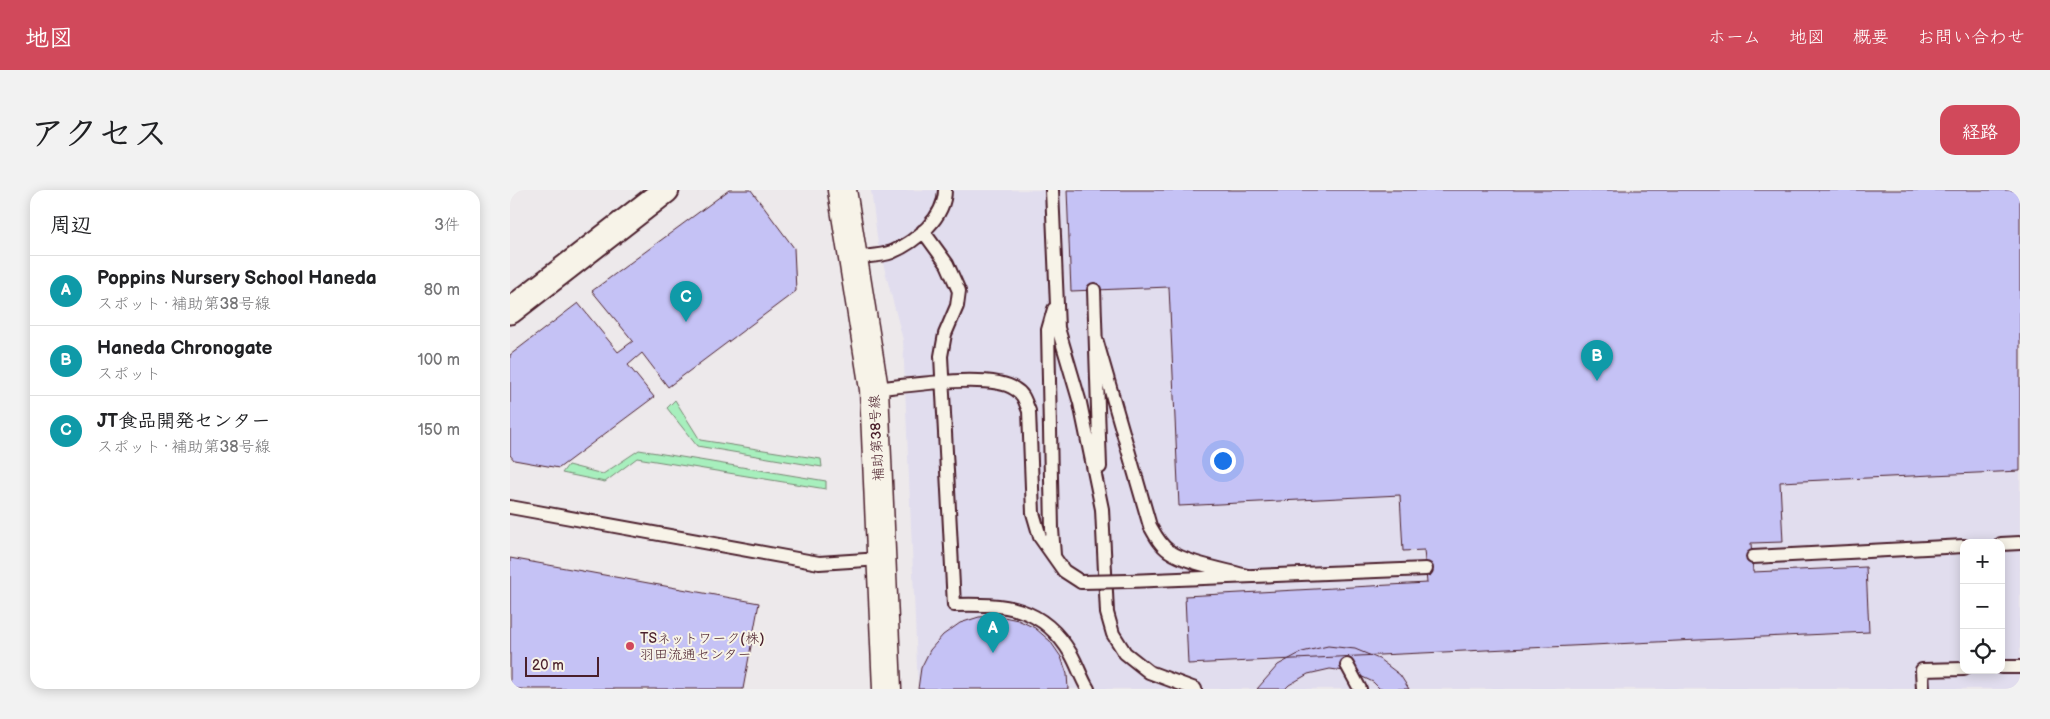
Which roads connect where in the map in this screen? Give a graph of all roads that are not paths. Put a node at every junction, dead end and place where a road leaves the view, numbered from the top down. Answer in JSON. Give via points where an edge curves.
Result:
{"nodes":[{"id":1,"x":666,"y":190,"type":"edge"},
{"id":2,"x":842,"y":190,"type":"edge"},
{"id":3,"x":945,"y":190,"type":"edge"},
{"id":4,"x":1052,"y":190,"type":"edge"},
{"id":5,"x":923,"y":231,"type":"junction"},
{"id":6,"x":854,"y":258,"type":"junction"},
{"id":7,"x":1094,"y":290,"type":"dead end"},
{"id":8,"x":1057,"y":296,"type":"junction"},
{"id":9,"x":510,"y":311,"type":"edge"},
{"id":10,"x":1096,"y":339,"type":"junction"},
{"id":11,"x":942,"y":382,"type":"junction"},
{"id":12,"x":874,"y":389,"type":"junction"},
{"id":13,"x":510,"y":507,"type":"edge"},
{"id":14,"x":1102,"y":509,"type":"junction"},
{"id":15,"x":2020,"y":543,"type":"edge"},
{"id":16,"x":2005,"y":544,"type":"edge"},
{"id":17,"x":1960,"y":546,"type":"edge"},
{"id":18,"x":1753,"y":557,"type":"dead end"},
{"id":19,"x":1054,"y":558,"type":"junction"},
{"id":20,"x":881,"y":559,"type":"junction"},
{"id":21,"x":1426,"y":569,"type":"dead end"},
{"id":22,"x":1247,"y":576,"type":"junction"},
{"id":23,"x":1347,"y":664,"type":"dead end"},
{"id":24,"x":2005,"y":667,"type":"edge"},
{"id":25,"x":2020,"y":667,"type":"edge"},
{"id":26,"x":1960,"y":669,"type":"edge"},
{"id":27,"x":887,"y":689,"type":"edge"},
{"id":28,"x":1088,"y":689,"type":"edge"},
{"id":29,"x":1195,"y":689,"type":"edge"},
{"id":30,"x":1360,"y":689,"type":"edge"},
{"id":31,"x":1923,"y":689,"type":"edge"}],
"edges":[{"from":1,"to":9,"type":"street"},
{"from":2,"to":6,"type":"street","name":"補助第38号線"},
{"from":3,"to":5,"type":"lane","via":[[939,211]]},
{"from":4,"to":8,"type":"lane"},
{"from":5,"to":6,"type":"lane","via":[[891,252]]},
{"from":5,"to":11,"type":"lane","via":[[947,264],[959,291],[957,306],[945,334],[941,356]]},
{"from":6,"to":12,"type":"street","name":"補助第38号線"},
{"from":7,"to":10,"type":"lane"},
{"from":8,"to":14,"type":"lane","via":[[1058,328],[1082,411]]},
{"from":8,"to":19,"type":"lane","via":[[1048,330]]},
{"from":10,"to":14,"type":"lane"},
{"from":10,"to":22,"type":"lane","via":[[1150,526],[1158,540],[1169,551],[1185,558]]},
{"from":11,"to":12,"type":"lane"},
{"from":11,"to":19,"type":"lane","via":[[998,381],[1023,395],[1029,411],[1033,514],[1040,537]]},
{"from":11,"to":28,"type":"lane","via":[[954,605],[1010,607],[1052,628],[1071,654]]},
{"from":12,"to":20,"type":"street","name":"補助第38号線"},
{"from":13,"to":20,"type":"lane","via":[[819,563]]},
{"from":14,"to":29,"type":"lane","via":[[1107,613],[1113,634],[1125,653],[1149,672]]},
{"from":15,"to":16,"type":"lane"},
{"from":17,"to":18,"type":"lane"},
{"from":19,"to":22,"type":"lane","bridge":true,"via":[[1064,571],[1081,582]]},
{"from":20,"to":27,"type":"street","name":"補助第38号線"},
{"from":21,"to":22,"type":"lane"},
{"from":23,"to":30,"type":"lane"},
{"from":24,"to":25,"type":"lane"},
{"from":26,"to":31,"type":"lane","via":[[1922,670]]}]}
